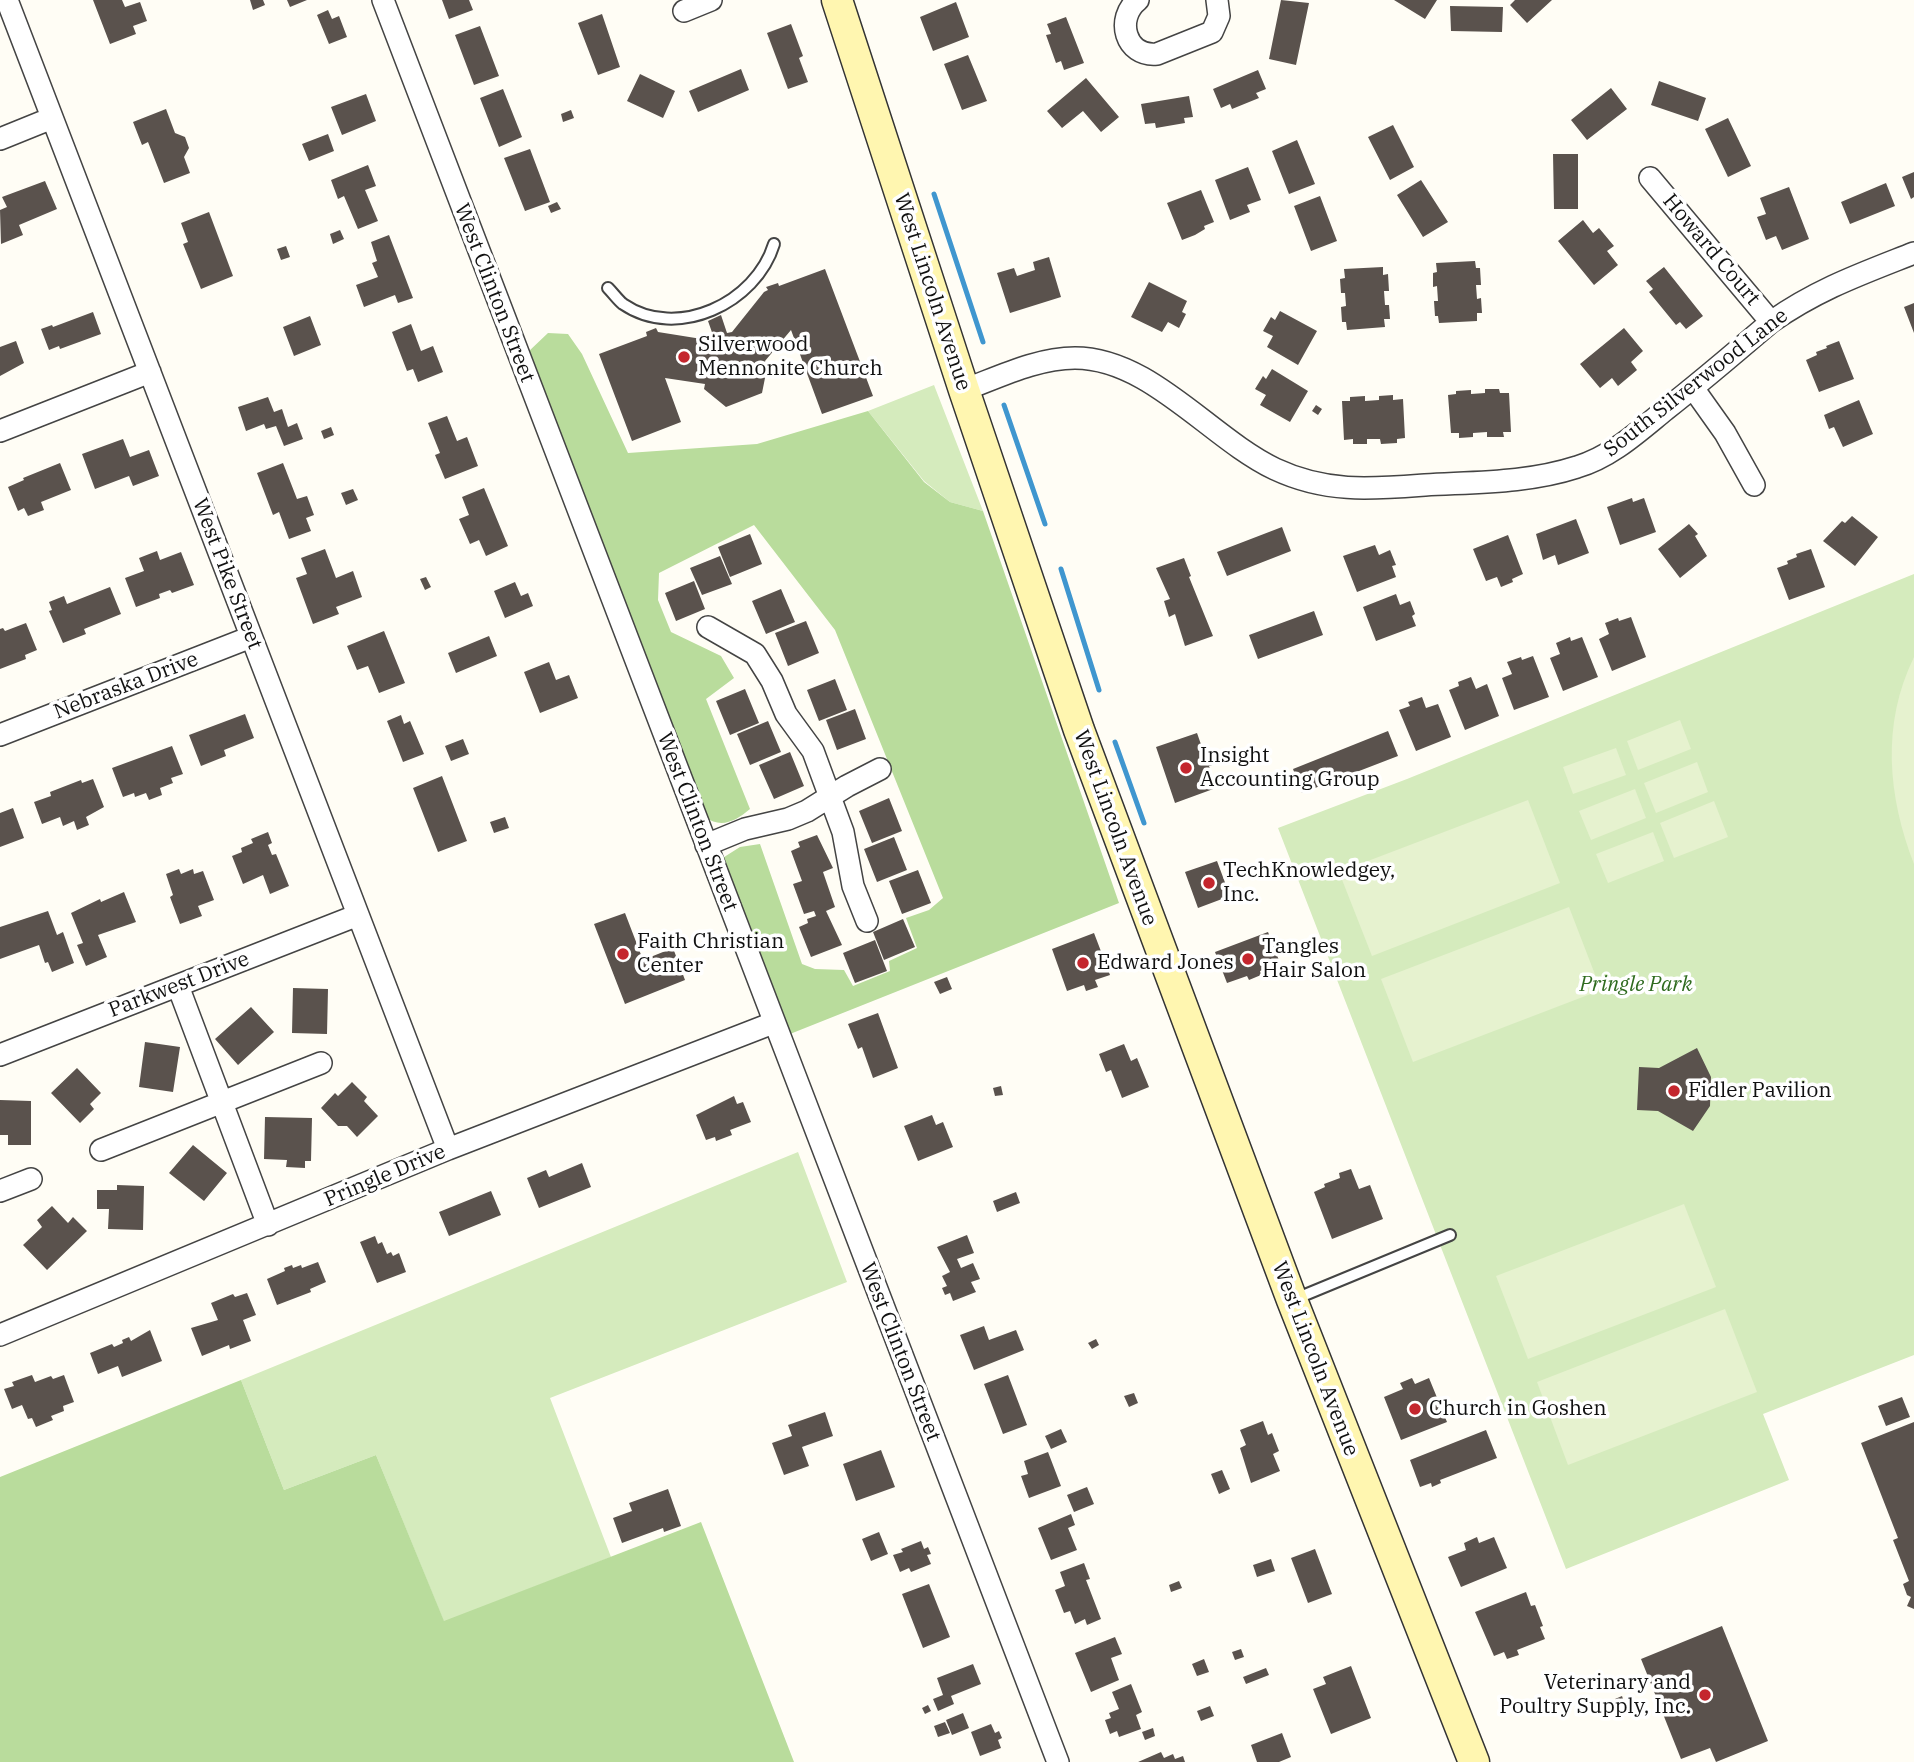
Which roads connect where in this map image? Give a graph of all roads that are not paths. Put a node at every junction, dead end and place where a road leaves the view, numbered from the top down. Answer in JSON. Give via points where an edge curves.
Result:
{"nodes":[{"id":1,"x":7,"y":0,"type":"edge"},
{"id":2,"x":383,"y":0,"type":"edge"},
{"id":3,"x":711,"y":0,"type":"edge"},
{"id":4,"x":837,"y":0,"type":"edge"},
{"id":5,"x":1138,"y":0,"type":"edge"},
{"id":6,"x":1217,"y":0,"type":"edge"},
{"id":7,"x":684,"y":11,"type":"dead end"},
{"id":8,"x":52,"y":118,"type":"junction"},
{"id":9,"x":0,"y":139,"type":"edge"},
{"id":10,"x":1650,"y":178,"type":"dead end"},
{"id":11,"x":774,"y":244,"type":"dead end"},
{"id":12,"x":1914,"y":253,"type":"edge"},
{"id":13,"x":608,"y":288,"type":"dead end"},
{"id":14,"x":1771,"y":322,"type":"junction"},
{"id":15,"x":150,"y":372,"type":"junction"},
{"id":16,"x":1693,"y":388,"type":"junction"},
{"id":17,"x":964,"y":390,"type":"junction"},
{"id":18,"x":0,"y":431,"type":"edge"},
{"id":19,"x":1754,"y":485,"type":"dead end"},
{"id":20,"x":708,"y":626,"type":"dead end"},
{"id":21,"x":251,"y":637,"type":"junction"},
{"id":22,"x":0,"y":735,"type":"edge"},
{"id":23,"x":880,"y":769,"type":"dead end"},
{"id":24,"x":830,"y":797,"type":"junction"},
{"id":25,"x":706,"y":845,"type":"junction"},
{"id":26,"x":358,"y":915,"type":"junction"},
{"id":27,"x":867,"y":921,"type":"dead end"},
{"id":28,"x":178,"y":986,"type":"junction"},
{"id":29,"x":773,"y":1023,"type":"junction"},
{"id":30,"x":0,"y":1055,"type":"edge"},
{"id":31,"x":321,"y":1063,"type":"dead end"},
{"id":32,"x":221,"y":1102,"type":"junction"},
{"id":33,"x":448,"y":1149,"type":"junction"},
{"id":34,"x":101,"y":1150,"type":"dead end"},
{"id":35,"x":31,"y":1179,"type":"dead end"},
{"id":36,"x":0,"y":1191,"type":"edge"},
{"id":37,"x":268,"y":1225,"type":"junction"},
{"id":38,"x":1450,"y":1235,"type":"dead end"},
{"id":39,"x":1292,"y":1300,"type":"junction"},
{"id":40,"x":0,"y":1335,"type":"edge"},
{"id":41,"x":1058,"y":1762,"type":"edge"},
{"id":42,"x":1474,"y":1762,"type":"edge"}],
"edges":[{"from":1,"to":8,"type":"street","name":"West Pike Street"},
{"from":2,"to":25,"type":"street","name":"West Clinton Street"},
{"from":3,"to":7,"type":"street"},
{"from":4,"to":17,"type":"street","name":"West Lincoln Avenue"},
{"from":5,"to":6,"type":"street","via":[[1129,8],[1124,26],[1130,44],[1148,55],[1212,32],[1219,16]]},
{"from":8,"to":9,"type":"street"},
{"from":8,"to":15,"type":"street","name":"West Pike Street"},
{"from":10,"to":14,"type":"street","name":"Howard Court"},
{"from":11,"to":13,"type":"lane","via":[[747,290],[703,313],[676,319],[650,316],[623,303]]},
{"from":12,"to":14,"type":"street","name":"South Silverwood Lane","via":[[1817,292]]},
{"from":14,"to":16,"type":"street","name":"South Silverwood Lane"},
{"from":15,"to":18,"type":"street"},
{"from":15,"to":21,"type":"street","name":"West Pike Street"},
{"from":16,"to":17,"type":"street","name":"South Silverwood Lane","via":[[1620,446],[1580,467],[1522,479],[1358,489],[1320,485],[1274,469],[1143,378],[1113,363],[1059,359]]},
{"from":16,"to":19,"type":"street"},
{"from":17,"to":39,"type":"street","name":"West Lincoln Avenue","via":[[1079,730]]},
{"from":20,"to":24,"type":"street","via":[[742,644],[764,665],[786,714],[813,751]]},
{"from":21,"to":22,"type":"street","name":"Nebraska Drive"},
{"from":21,"to":26,"type":"street","name":"West Pike Street"},
{"from":23,"to":24,"type":"street"},
{"from":24,"to":25,"type":"street","via":[[788,819]]},
{"from":24,"to":27,"type":"street"},
{"from":25,"to":29,"type":"street","name":"West Clinton Street"},
{"from":26,"to":28,"type":"street","name":"Parkwest Drive"},
{"from":26,"to":33,"type":"street","name":"West Pike Street"},
{"from":28,"to":30,"type":"street","name":"Parkwest Drive"},
{"from":28,"to":32,"type":"street"},
{"from":29,"to":33,"type":"street","name":"Pringle Drive"},
{"from":29,"to":41,"type":"street","name":"West Clinton Street"},
{"from":31,"to":32,"type":"street"},
{"from":32,"to":34,"type":"street"},
{"from":32,"to":37,"type":"street"},
{"from":33,"to":37,"type":"street","name":"Pringle Drive"},
{"from":35,"to":36,"type":"street"},
{"from":37,"to":40,"type":"street","name":"Pringle Drive"},
{"from":38,"to":39,"type":"lane"},
{"from":39,"to":42,"type":"street","name":"West Lincoln Avenue"}]}
